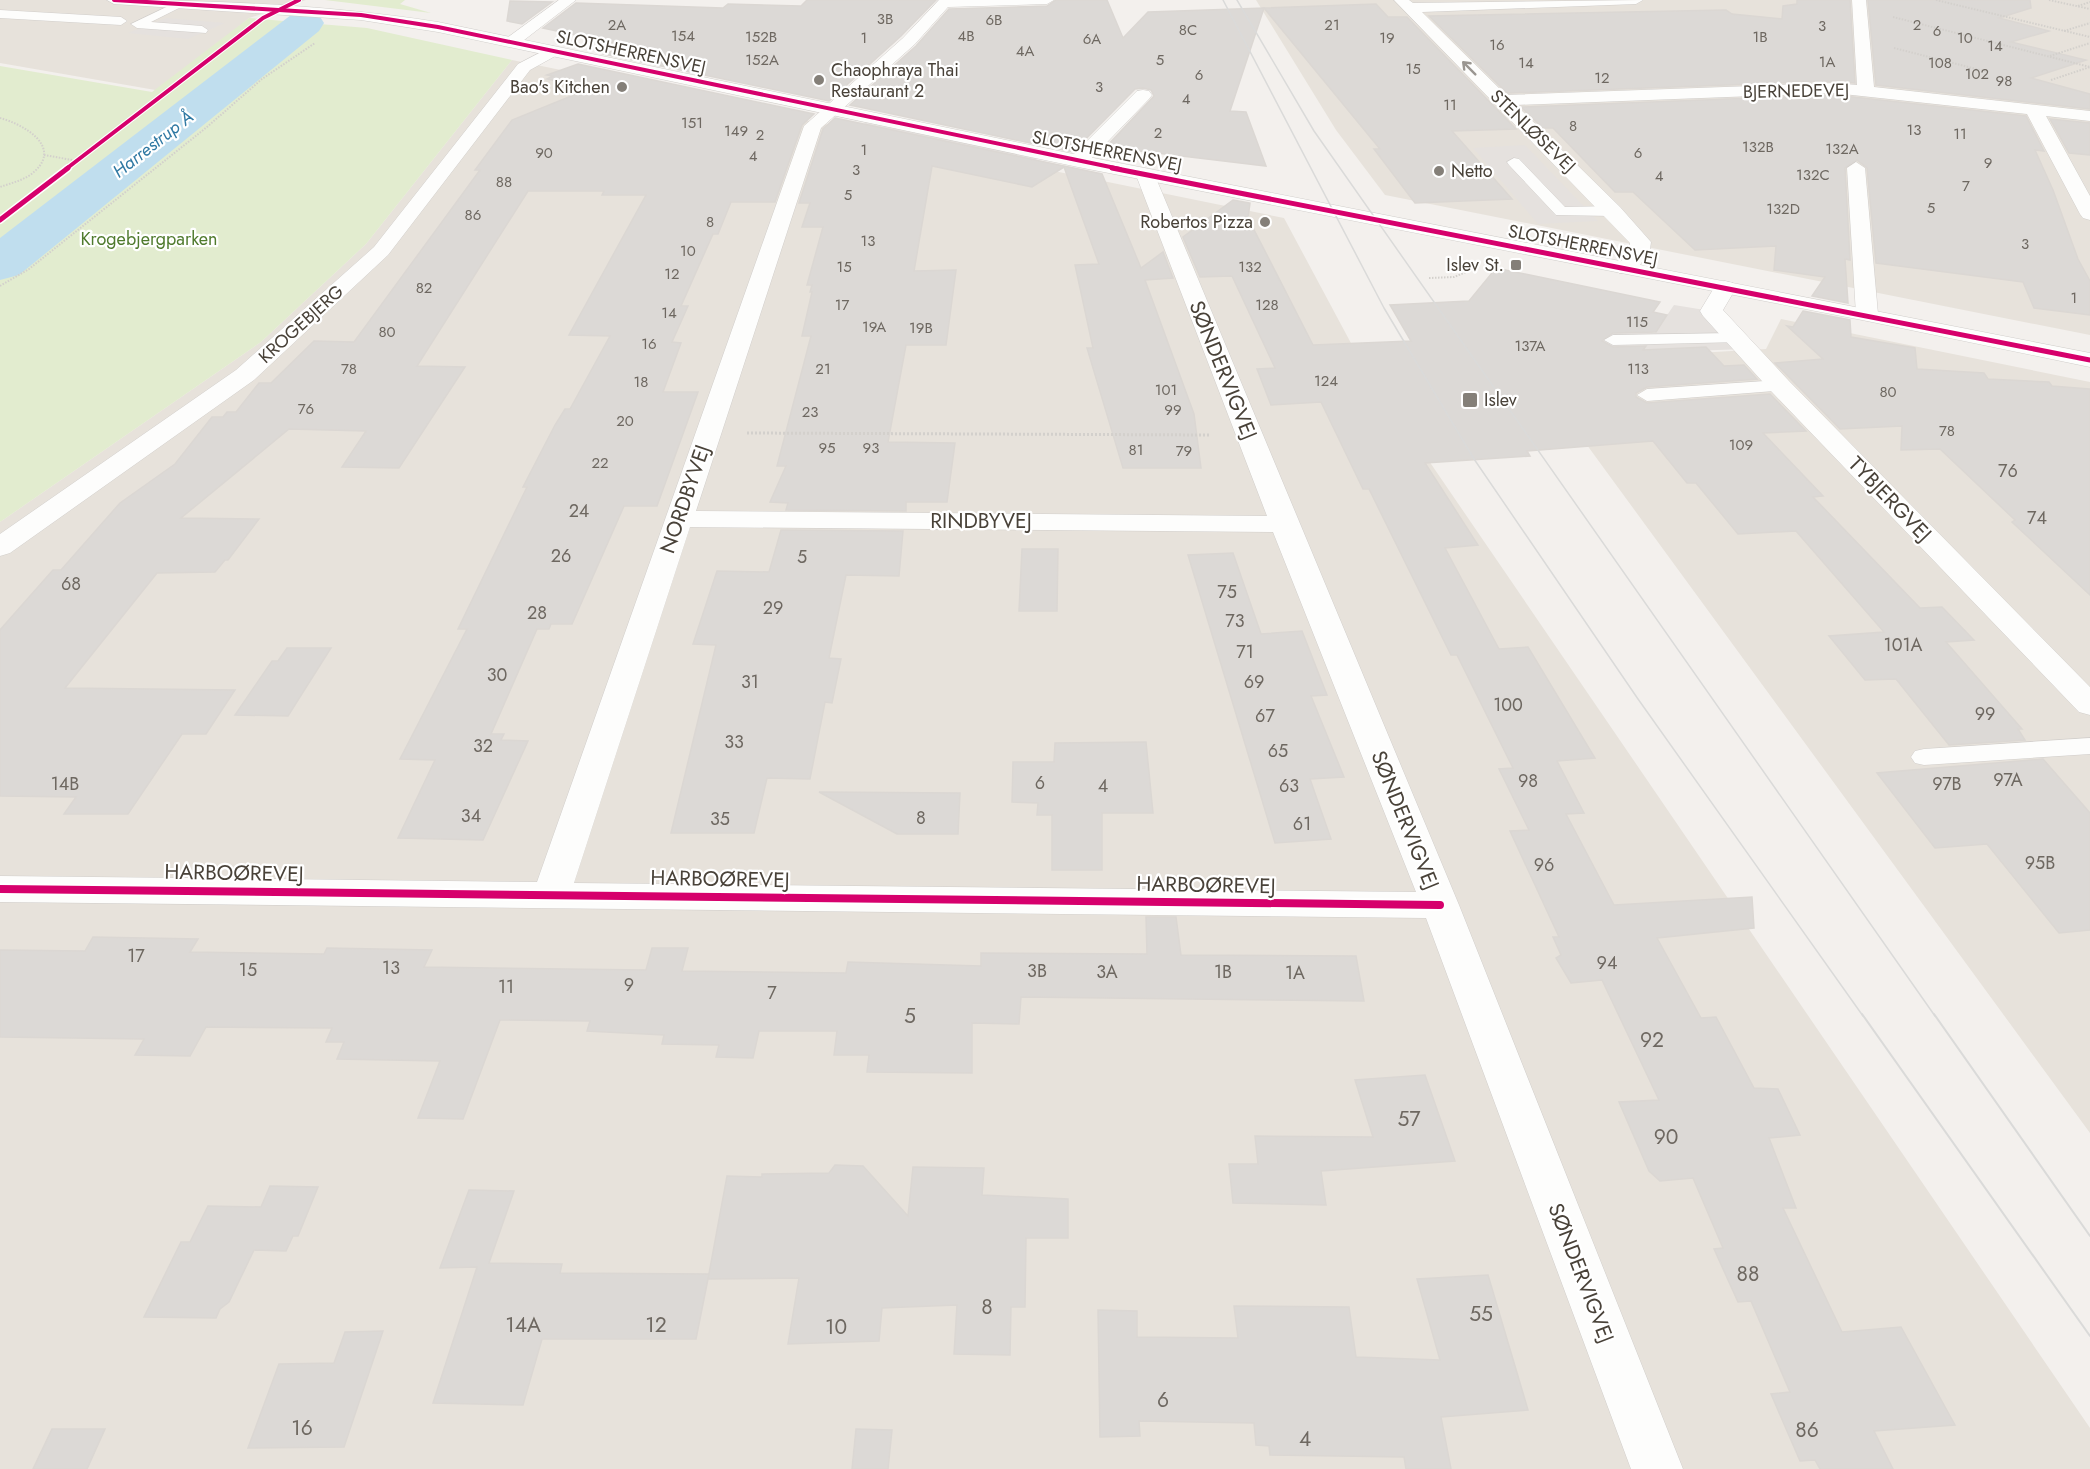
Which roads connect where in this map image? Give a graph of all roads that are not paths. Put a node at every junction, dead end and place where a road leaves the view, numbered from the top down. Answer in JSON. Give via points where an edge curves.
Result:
{"nodes":[{"id":1,"x":114,"y":0,"type":"edge"},
{"id":2,"x":254,"y":0,"type":"edge"},
{"id":3,"x":569,"y":0,"type":"edge"},
{"id":4,"x":1047,"y":0,"type":"edge"},
{"id":5,"x":1636,"y":0,"type":"edge"},
{"id":6,"x":946,"y":1,"type":"edge"},
{"id":7,"x":179,"y":4,"type":"junction"},
{"id":8,"x":1405,"y":4,"type":"edge"},
{"id":9,"x":1860,"y":8,"type":"edge"},
{"id":10,"x":0,"y":14,"type":"edge"},
{"id":11,"x":362,"y":15,"type":"junction"},
{"id":12,"x":121,"y":21,"type":"dead end"},
{"id":13,"x":202,"y":30,"type":"dead end"},
{"id":14,"x":513,"y":41,"type":"junction"},
{"id":15,"x":553,"y":51,"type":"junction"},
{"id":16,"x":1866,"y":90,"type":"junction"},
{"id":17,"x":1143,"y":95,"type":"dead end"},
{"id":18,"x":1500,"y":100,"type":"junction"},
{"id":19,"x":831,"y":109,"type":"junction"},
{"id":20,"x":2033,"y":109,"type":"junction"},
{"id":21,"x":2090,"y":116,"type":"edge"},
{"id":22,"x":1078,"y":161,"type":"junction"},
{"id":23,"x":1514,"y":162,"type":"dead end"},
{"id":24,"x":1856,"y":168,"type":"dead end"},
{"id":25,"x":1146,"y":175,"type":"junction"},
{"id":26,"x":1613,"y":211,"type":"junction"},
{"id":27,"x":2090,"y":214,"type":"edge"},
{"id":28,"x":1626,"y":268,"type":"junction"},
{"id":29,"x":1725,"y":288,"type":"junction"},
{"id":30,"x":1867,"y":314,"type":"junction"},
{"id":31,"x":1735,"y":338,"type":"junction"},
{"id":32,"x":1613,"y":340,"type":"dead end"},
{"id":33,"x":2090,"y":360,"type":"edge"},
{"id":34,"x":1780,"y":386,"type":"junction"},
{"id":35,"x":1647,"y":395,"type":"dead end"},
{"id":36,"x":678,"y":519,"type":"junction"},
{"id":37,"x":1284,"y":524,"type":"junction"},
{"id":38,"x":0,"y":547,"type":"edge"},
{"id":39,"x":2090,"y":705,"type":"edge"},
{"id":40,"x":2090,"y":746,"type":"edge"},
{"id":41,"x":1924,"y":757,"type":"dead end"},
{"id":42,"x":0,"y":889,"type":"edge"},
{"id":43,"x":551,"y":895,"type":"junction"},
{"id":44,"x":1440,"y":905,"type":"junction"},
{"id":45,"x":1657,"y":1469,"type":"edge"}],
"edges":[{"from":1,"to":7,"type":"street","name":"SLOTSHERRENSVEJ"},
{"from":2,"to":11,"type":"street","name":"SLOTSHERRENSVEJ","via":[[345,8]]},
{"from":3,"to":14,"type":"street"},
{"from":4,"to":6,"type":"street"},
{"from":5,"to":8,"type":"street"},
{"from":6,"to":19,"type":"street","name":"NORDBYVEJ","via":[[909,41]]},
{"from":7,"to":11,"type":"street","name":"SLOTSHERRENSVEJ"},
{"from":7,"to":13,"type":"lane","via":[[137,24]]},
{"from":18,"to":8,"type":"street","name":"STENLØSEVEJ","one_way":true},
{"from":9,"to":16,"type":"street"},
{"from":10,"to":12,"type":"lane"},
{"from":11,"to":14,"type":"street","name":"SLOTSHERRENSVEJ"},
{"from":14,"to":15,"type":"street","name":"SLOTSHERRENSVEJ"},
{"from":15,"to":19,"type":"street","name":"SLOTSHERRENSVEJ"},
{"from":15,"to":38,"type":"street","name":"KROGEBJERG","via":[[524,67],[381,251],[245,375]]},
{"from":16,"to":18,"type":"street","name":"BJERNEDEVEJ"},
{"from":16,"to":20,"type":"street","name":"BJERNEDEVEJ"},
{"from":17,"to":22,"type":"street"},
{"from":18,"to":26,"type":"street","name":"STENLØSEVEJ"},
{"from":19,"to":22,"type":"street","name":"SLOTSHERRENSVEJ"},
{"from":19,"to":36,"type":"street","name":"NORDBYVEJ","via":[[813,126]]},
{"from":20,"to":21,"type":"street","name":"BJERNEDEVEJ"},
{"from":20,"to":27,"type":"street"},
{"from":22,"to":25,"type":"street","name":"SLOTSHERRENSVEJ"},
{"from":23,"to":26,"type":"lane","via":[[1561,212]]},
{"from":24,"to":30,"type":"street"},
{"from":25,"to":28,"type":"street","name":"SLOTSHERRENSVEJ"},
{"from":25,"to":37,"type":"street","name":"SØNDERVIGVEJ"},
{"from":26,"to":28,"type":"street","name":"STENLØSEVEJ","via":[[1641,242]]},
{"from":28,"to":29,"type":"street","name":"SLOTSHERRENSVEJ"},
{"from":29,"to":30,"type":"street","name":"SLOTSHERRENSVEJ"},
{"from":29,"to":31,"type":"street","name":"TYBJERGVEJ","via":[[1711,311]]},
{"from":30,"to":33,"type":"street","name":"SLOTSHERRENSVEJ"},
{"from":31,"to":32,"type":"lane"},
{"from":31,"to":34,"type":"street","name":"TYBJERGVEJ"},
{"from":34,"to":35,"type":"lane"},
{"from":34,"to":39,"type":"street","name":"TYBJERGVEJ"},
{"from":36,"to":37,"type":"street","name":"RINDBYVEJ"},
{"from":36,"to":43,"type":"street","name":"NORDBYVEJ"},
{"from":37,"to":44,"type":"street","name":"SØNDERVIGVEJ"},
{"from":40,"to":41,"type":"lane"},
{"from":42,"to":43,"type":"street","name":"HARBOØREVEJ"},
{"from":43,"to":44,"type":"street","name":"HARBOØREVEJ"},
{"from":44,"to":45,"type":"street","name":"SØNDERVIGVEJ"}]}
